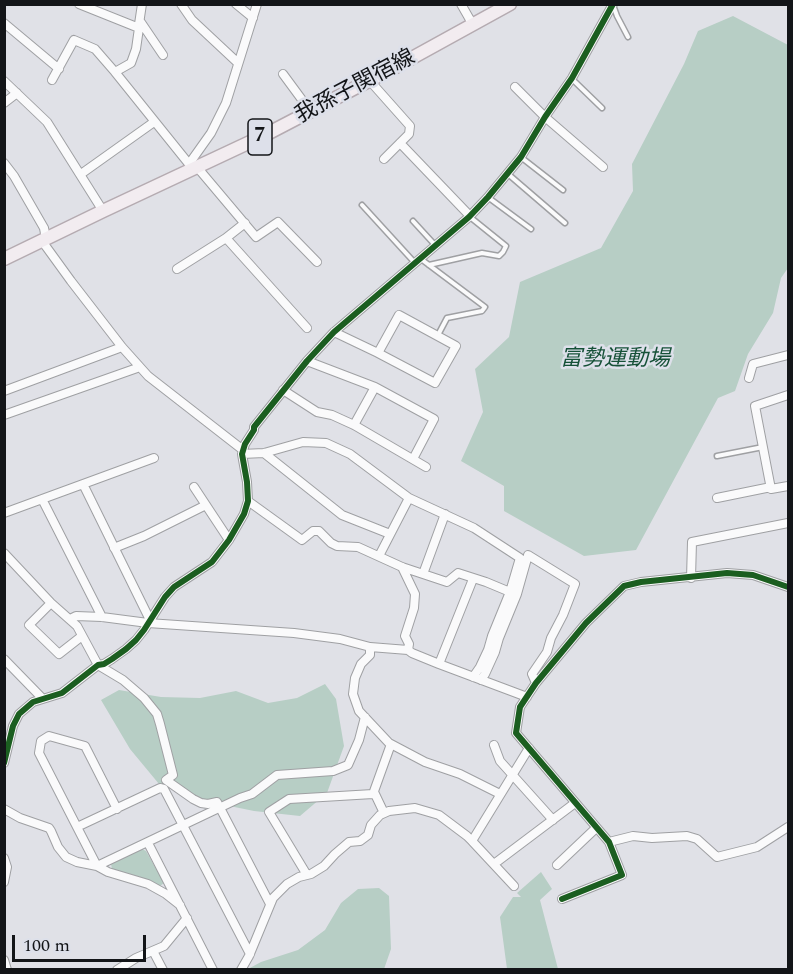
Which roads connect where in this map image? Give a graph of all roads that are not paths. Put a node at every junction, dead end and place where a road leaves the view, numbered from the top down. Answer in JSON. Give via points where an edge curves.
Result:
{"nodes":[{"id":1,"x":79,"y":4,"type":"edge"},
{"id":2,"x":142,"y":4,"type":"edge"},
{"id":3,"x":181,"y":4,"type":"edge"},
{"id":4,"x":236,"y":4,"type":"edge"},
{"id":5,"x":257,"y":4,"type":"edge"},
{"id":6,"x":460,"y":4,"type":"edge"},
{"id":7,"x":510,"y":4,"type":"edge"},
{"id":8,"x":613,"y":4,"type":"edge"},
{"id":9,"x":254,"y":18,"type":"junction"},
{"id":10,"x":4,"y":23,"type":"edge"},
{"id":11,"x":139,"y":25,"type":"junction"},
{"id":12,"x":473,"y":25,"type":"junction"},
{"id":13,"x":628,"y":37,"type":"dead end"},
{"id":14,"x":163,"y":55,"type":"dead end"},
{"id":15,"x":238,"y":63,"type":"junction"},
{"id":16,"x":59,"y":69,"type":"junction"},
{"id":17,"x":115,"y":72,"type":"junction"},
{"id":18,"x":283,"y":74,"type":"dead end"},
{"id":19,"x":572,"y":78,"type":"junction"},
{"id":20,"x":52,"y":80,"type":"dead end"},
{"id":21,"x":4,"y":81,"type":"edge"},
{"id":22,"x":370,"y":81,"type":"junction"},
{"id":23,"x":514,"y":87,"type":"dead end"},
{"id":24,"x":17,"y":93,"type":"junction"},
{"id":25,"x":4,"y":103,"type":"edge"},
{"id":26,"x":602,"y":108,"type":"dead end"},
{"id":27,"x":311,"y":112,"type":"junction"},
{"id":28,"x":545,"y":117,"type":"junction"},
{"id":29,"x":154,"y":122,"type":"junction"},
{"id":30,"x":400,"y":143,"type":"junction"},
{"id":31,"x":521,"y":157,"type":"junction"},
{"id":32,"x":384,"y":159,"type":"dead end"},
{"id":33,"x":603,"y":166,"type":"dead end"},
{"id":34,"x":193,"y":167,"type":"junction"},
{"id":35,"x":6,"y":168,"type":"edge"},
{"id":36,"x":81,"y":174,"type":"junction"},
{"id":37,"x":508,"y":174,"type":"junction"},
{"id":38,"x":563,"y":190,"type":"dead end"},
{"id":39,"x":488,"y":197,"type":"junction"},
{"id":40,"x":362,"y":205,"type":"dead end"},
{"id":41,"x":103,"y":211,"type":"junction"},
{"id":42,"x":470,"y":216,"type":"junction"},
{"id":43,"x":413,"y":221,"type":"dead end"},
{"id":44,"x":244,"y":223,"type":"junction"},
{"id":45,"x":566,"y":223,"type":"dead end"},
{"id":46,"x":531,"y":229,"type":"dead end"},
{"id":47,"x":226,"y":238,"type":"junction"},
{"id":48,"x":44,"y":240,"type":"junction"},
{"id":49,"x":436,"y":245,"type":"junction"},
{"id":50,"x":4,"y":259,"type":"edge"},
{"id":51,"x":417,"y":261,"type":"junction"},
{"id":52,"x":316,"y":262,"type":"dead end"},
{"id":53,"x":429,"y":265,"type":"junction"},
{"id":54,"x":177,"y":269,"type":"dead end"},
{"id":55,"x":307,"y":328,"type":"dead end"},
{"id":56,"x":334,"y":332,"type":"junction"},
{"id":57,"x":438,"y":336,"type":"junction"},
{"id":58,"x":122,"y":347,"type":"junction"},
{"id":59,"x":378,"y":353,"type":"junction"},
{"id":60,"x":789,"y":355,"type":"edge"},
{"id":61,"x":307,"y":361,"type":"junction"},
{"id":62,"x":140,"y":367,"type":"junction"},
{"id":63,"x":749,"y":378,"type":"dead end"},
{"id":64,"x":375,"y":387,"type":"junction"},
{"id":65,"x":283,"y":390,"type":"junction"},
{"id":66,"x":4,"y":391,"type":"edge"},
{"id":67,"x":789,"y":395,"type":"edge"},
{"id":68,"x":4,"y":415,"type":"edge"},
{"id":69,"x":354,"y":424,"type":"junction"},
{"id":70,"x":763,"y":447,"type":"junction"},
{"id":71,"x":242,"y":452,"type":"junction"},
{"id":72,"x":264,"y":453,"type":"junction"},
{"id":73,"x":717,"y":456,"type":"dead end"},
{"id":74,"x":154,"y":458,"type":"dead end"},
{"id":75,"x":413,"y":459,"type":"junction"},
{"id":76,"x":426,"y":467,"type":"dead end"},
{"id":77,"x":83,"y":484,"type":"junction"},
{"id":78,"x":789,"y":486,"type":"edge"},
{"id":79,"x":194,"y":487,"type":"dead end"},
{"id":80,"x":771,"y":487,"type":"junction"},
{"id":81,"x":409,"y":498,"type":"junction"},
{"id":82,"x":717,"y":498,"type":"dead end"},
{"id":83,"x":42,"y":499,"type":"junction"},
{"id":84,"x":248,"y":501,"type":"junction"},
{"id":85,"x":206,"y":505,"type":"junction"},
{"id":86,"x":4,"y":513,"type":"edge"},
{"id":87,"x":445,"y":514,"type":"junction"},
{"id":88,"x":789,"y":523,"type":"edge"},
{"id":89,"x":390,"y":534,"type":"junction"},
{"id":90,"x":230,"y":540,"type":"junction"},
{"id":91,"x":114,"y":548,"type":"junction"},
{"id":92,"x":4,"y":553,"type":"edge"},
{"id":93,"x":379,"y":556,"type":"junction"},
{"id":94,"x":402,"y":567,"type":"junction"},
{"id":95,"x":423,"y":574,"type":"junction"},
{"id":96,"x":691,"y":578,"type":"junction"},
{"id":97,"x":473,"y":579,"type":"junction"},
{"id":98,"x":789,"y":586,"type":"edge"},
{"id":99,"x":510,"y":592,"type":"junction"},
{"id":100,"x":51,"y":603,"type":"junction"},
{"id":101,"x":102,"y":617,"type":"junction"},
{"id":102,"x":70,"y":619,"type":"junction"},
{"id":103,"x":149,"y":622,"type":"junction"},
{"id":104,"x":82,"y":636,"type":"junction"},
{"id":105,"x":370,"y":646,"type":"junction"},
{"id":106,"x":408,"y":650,"type":"junction"},
{"id":107,"x":4,"y":659,"type":"edge"},
{"id":108,"x":438,"y":664,"type":"junction"},
{"id":109,"x":98,"y":665,"type":"junction"},
{"id":110,"x":477,"y":678,"type":"junction"},
{"id":111,"x":536,"y":683,"type":"junction"},
{"id":112,"x":527,"y":697,"type":"junction"},
{"id":113,"x":42,"y":698,"type":"junction"},
{"id":114,"x":365,"y":717,"type":"junction"},
{"id":115,"x":391,"y":744,"type":"junction"},
{"id":116,"x":494,"y":745,"type":"dead end"},
{"id":117,"x":529,"y":748,"type":"junction"},
{"id":118,"x":4,"y":763,"type":"edge"},
{"id":119,"x":513,"y":775,"type":"junction"},
{"id":120,"x":374,"y":792,"type":"junction"},
{"id":121,"x":500,"y":795,"type":"junction"},
{"id":122,"x":575,"y":803,"type":"junction"},
{"id":123,"x":219,"y":808,"type":"junction"},
{"id":124,"x":4,"y":809,"type":"edge"},
{"id":125,"x":117,"y":809,"type":"junction"},
{"id":126,"x":384,"y":813,"type":"junction"},
{"id":127,"x":553,"y":820,"type":"junction"},
{"id":128,"x":183,"y":826,"type":"junction"},
{"id":129,"x":77,"y":827,"type":"junction"},
{"id":130,"x":789,"y":827,"type":"edge"},
{"id":131,"x":596,"y":828,"type":"junction"},
{"id":132,"x":472,"y":841,"type":"junction"},
{"id":133,"x":609,"y":842,"type":"junction"},
{"id":134,"x":148,"y":843,"type":"junction"},
{"id":135,"x":4,"y":858,"type":"edge"},
{"id":136,"x":494,"y":864,"type":"junction"},
{"id":137,"x":557,"y":865,"type":"dead end"},
{"id":138,"x":97,"y":866,"type":"junction"},
{"id":139,"x":307,"y":875,"type":"junction"},
{"id":140,"x":4,"y":882,"type":"edge"},
{"id":141,"x":514,"y":886,"type":"dead end"},
{"id":142,"x":562,"y":899,"type":"dead end"},
{"id":143,"x":270,"y":904,"type":"junction"},
{"id":144,"x":180,"y":905,"type":"junction"},
{"id":145,"x":187,"y":918,"type":"junction"},
{"id":146,"x":153,"y":951,"type":"junction"},
{"id":147,"x":250,"y":954,"type":"junction"},
{"id":148,"x":4,"y":960,"type":"edge"},
{"id":149,"x":7,"y":969,"type":"edge"},
{"id":150,"x":117,"y":969,"type":"edge"},
{"id":151,"x":163,"y":969,"type":"edge"},
{"id":152,"x":213,"y":969,"type":"edge"},
{"id":153,"x":241,"y":969,"type":"edge"}],
"edges":[{"from":1,"to":11,"type":"street"},
{"from":2,"to":11,"type":"street"},
{"from":3,"to":15,"type":"street","via":[[192,20]]},
{"from":4,"to":9,"type":"street"},
{"from":5,"to":9,"type":"street"},
{"from":6,"to":12,"type":"street"},
{"from":7,"to":12,"type":"main road","name":"我孫子関宿線","number":"7"},
{"from":8,"to":13,"type":"lane"},
{"from":8,"to":19,"type":"street"},
{"from":9,"to":15,"type":"street"},
{"from":10,"to":16,"type":"street"},
{"from":11,"to":14,"type":"street"},
{"from":11,"to":17,"type":"street","via":[[131,63]]},
{"from":12,"to":22,"type":"main road","name":"我孫子関宿線","number":"7"},
{"from":15,"to":34,"type":"street","via":[[226,103]]},
{"from":16,"to":17,"type":"street","via":[[74,40],[94,49]]},
{"from":16,"to":20,"type":"street"},
{"from":17,"to":29,"type":"street"},
{"from":18,"to":27,"type":"street"},
{"from":19,"to":26,"type":"lane"},
{"from":19,"to":28,"type":"street"},
{"from":21,"to":24,"type":"street"},
{"from":22,"to":27,"type":"main road","name":"我孫子関宿線","number":"7"},
{"from":22,"to":30,"type":"street","via":[[410,126],[409,134]]},
{"from":23,"to":28,"type":"street"},
{"from":24,"to":25,"type":"street"},
{"from":24,"to":36,"type":"street","via":[[47,122]]},
{"from":27,"to":34,"type":"main road","name":"我孫子関宿線","number":"7"},
{"from":28,"to":31,"type":"street"},
{"from":28,"to":33,"type":"street"},
{"from":29,"to":34,"type":"street"},
{"from":29,"to":36,"type":"street"},
{"from":30,"to":32,"type":"street"},
{"from":30,"to":42,"type":"street"},
{"from":31,"to":37,"type":"street"},
{"from":31,"to":38,"type":"lane"},
{"from":34,"to":41,"type":"main road","name":"我孫子関宿線","number":"7"},
{"from":34,"to":44,"type":"street"},
{"from":35,"to":48,"type":"street","via":[[44,228]]},
{"from":36,"to":41,"type":"street"},
{"from":37,"to":39,"type":"street"},
{"from":37,"to":45,"type":"lane"},
{"from":39,"to":42,"type":"street"},
{"from":39,"to":46,"type":"lane"},
{"from":40,"to":51,"type":"lane"},
{"from":41,"to":48,"type":"main road","name":"我孫子関宿線","number":"7"},
{"from":42,"to":49,"type":"street"},
{"from":42,"to":53,"type":"lane","via":[[506,246],[503,252]]},
{"from":43,"to":49,"type":"lane"},
{"from":44,"to":47,"type":"street"},
{"from":44,"to":52,"type":"street","via":[[256,237],[278,222]]},
{"from":47,"to":54,"type":"street"},
{"from":47,"to":55,"type":"street"},
{"from":48,"to":50,"type":"main road","name":"我孫子関宿線","number":"7"},
{"from":48,"to":58,"type":"street","via":[[70,281]]},
{"from":49,"to":51,"type":"street"},
{"from":51,"to":53,"type":"lane"},
{"from":51,"to":56,"type":"street"},
{"from":53,"to":57,"type":"lane","via":[[485,307],[482,311],[447,318]]},
{"from":56,"to":59,"type":"street"},
{"from":56,"to":61,"type":"street"},
{"from":57,"to":59,"type":"street","via":[[399,315]]},
{"from":57,"to":59,"type":"street","via":[[456,346],[435,383]]},
{"from":58,"to":62,"type":"street"},
{"from":58,"to":66,"type":"street"},
{"from":60,"to":63,"type":"street","via":[[753,364]]},
{"from":61,"to":64,"type":"street"},
{"from":61,"to":65,"type":"street"},
{"from":62,"to":68,"type":"street"},
{"from":62,"to":71,"type":"street"},
{"from":64,"to":69,"type":"street"},
{"from":64,"to":75,"type":"street","via":[[434,419]]},
{"from":65,"to":69,"type":"street","via":[[316,412]]},
{"from":65,"to":71,"type":"street","via":[[254,427]]},
{"from":67,"to":70,"type":"street","via":[[755,406]]},
{"from":69,"to":75,"type":"street"},
{"from":70,"to":73,"type":"lane"},
{"from":70,"to":80,"type":"street"},
{"from":71,"to":72,"type":"street"},
{"from":71,"to":84,"type":"street"},
{"from":72,"to":81,"type":"street","via":[[303,442],[326,443],[350,454]]},
{"from":72,"to":89,"type":"street","via":[[342,514]]},
{"from":74,"to":77,"type":"street"},
{"from":75,"to":76,"type":"street"},
{"from":77,"to":83,"type":"street"},
{"from":77,"to":91,"type":"street"},
{"from":78,"to":80,"type":"street"},
{"from":79,"to":85,"type":"street"},
{"from":80,"to":82,"type":"street"},
{"from":81,"to":87,"type":"street"},
{"from":81,"to":89,"type":"street"},
{"from":83,"to":86,"type":"street"},
{"from":83,"to":101,"type":"street"},
{"from":84,"to":90,"type":"street"},
{"from":84,"to":93,"type":"street","via":[[302,540],[319,531],[337,546],[358,547]]},
{"from":85,"to":90,"type":"street"},
{"from":85,"to":91,"type":"street"},
{"from":87,"to":95,"type":"street"},
{"from":87,"to":99,"type":"street","via":[[520,558]]},
{"from":88,"to":96,"type":"street","via":[[692,542]]},
{"from":89,"to":93,"type":"street"},
{"from":90,"to":103,"type":"street","via":[[212,562],[174,587]]},
{"from":91,"to":103,"type":"street"},
{"from":92,"to":100,"type":"street"},
{"from":93,"to":94,"type":"street"},
{"from":94,"to":95,"type":"street"},
{"from":94,"to":106,"type":"street","via":[[415,594],[405,636]]},
{"from":95,"to":97,"type":"street","via":[[447,582],[458,573]]},
{"from":96,"to":98,"type":"street","via":[[727,573],[753,575]]},
{"from":96,"to":111,"type":"street","via":[[624,586],[586,623]]},
{"from":97,"to":99,"type":"street"},
{"from":97,"to":108,"type":"street"},
{"from":99,"to":110,"type":"street"},
{"from":100,"to":102,"type":"street"},
{"from":100,"to":104,"type":"street","via":[[29,626],[59,654]]},
{"from":101,"to":102,"type":"street"},
{"from":101,"to":103,"type":"street"},
{"from":102,"to":104,"type":"street"},
{"from":103,"to":105,"type":"street","via":[[294,633]]},
{"from":103,"to":109,"type":"street","via":[[126,649]]},
{"from":104,"to":109,"type":"street"},
{"from":105,"to":106,"type":"street"},
{"from":105,"to":114,"type":"street","via":[[370,655],[355,678],[353,694]]},
{"from":106,"to":108,"type":"street"},
{"from":107,"to":113,"type":"street"},
{"from":108,"to":110,"type":"street"},
{"from":109,"to":113,"type":"street","via":[[62,693]]},
{"from":109,"to":123,"type":"street","via":[[133,688],[157,714],[173,775],[166,780],[201,803],[217,802]]},
{"from":110,"to":111,"type":"street","via":[[485,674],[495,652],[528,555],[575,584],[547,652],[532,674]]},
{"from":110,"to":112,"type":"street"},
{"from":111,"to":112,"type":"street"},
{"from":112,"to":117,"type":"street","via":[[520,707],[516,733]]},
{"from":113,"to":118,"type":"street","via":[[19,714]]},
{"from":114,"to":115,"type":"street"},
{"from":114,"to":123,"type":"street","via":[[348,765],[333,771],[277,775],[252,794]]},
{"from":115,"to":120,"type":"street"},
{"from":115,"to":121,"type":"street"},
{"from":116,"to":119,"type":"street","via":[[500,761]]},
{"from":117,"to":119,"type":"street"},
{"from":117,"to":122,"type":"street"},
{"from":119,"to":121,"type":"street"},
{"from":119,"to":127,"type":"street"},
{"from":120,"to":126,"type":"street"},
{"from":120,"to":139,"type":"street","via":[[289,799],[269,812]]},
{"from":121,"to":132,"type":"street"},
{"from":122,"to":127,"type":"street"},
{"from":122,"to":131,"type":"street"},
{"from":123,"to":128,"type":"street"},
{"from":123,"to":143,"type":"street"},
{"from":124,"to":138,"type":"street","via":[[49,828],[66,857]]},
{"from":125,"to":128,"type":"street","via":[[164,789]]},
{"from":125,"to":129,"type":"street"},
{"from":125,"to":129,"type":"street","via":[[85,746],[49,736],[41,741],[39,753]]},
{"from":126,"to":132,"type":"street","via":[[415,808],[439,815]]},
{"from":126,"to":139,"type":"street","via":[[371,825],[368,835],[349,842],[324,866]]},
{"from":127,"to":136,"type":"street"},
{"from":128,"to":134,"type":"street"},
{"from":128,"to":147,"type":"street"},
{"from":129,"to":138,"type":"street"},
{"from":130,"to":133,"type":"street","via":[[757,847],[717,857],[697,839],[687,836],[633,836]]},
{"from":131,"to":133,"type":"street"},
{"from":131,"to":137,"type":"street"},
{"from":132,"to":136,"type":"street"},
{"from":133,"to":142,"type":"street","via":[[622,875]]},
{"from":134,"to":138,"type":"street"},
{"from":134,"to":144,"type":"street"},
{"from":135,"to":140,"type":"street"},
{"from":136,"to":141,"type":"street"},
{"from":138,"to":144,"type":"street","via":[[148,884]]},
{"from":139,"to":143,"type":"street","via":[[287,884]]},
{"from":143,"to":147,"type":"street"},
{"from":144,"to":145,"type":"street"},
{"from":145,"to":146,"type":"street","via":[[164,946]]},
{"from":145,"to":152,"type":"street"},
{"from":146,"to":150,"type":"street"},
{"from":146,"to":151,"type":"street"},
{"from":147,"to":153,"type":"street"},
{"from":148,"to":149,"type":"street"}]}
